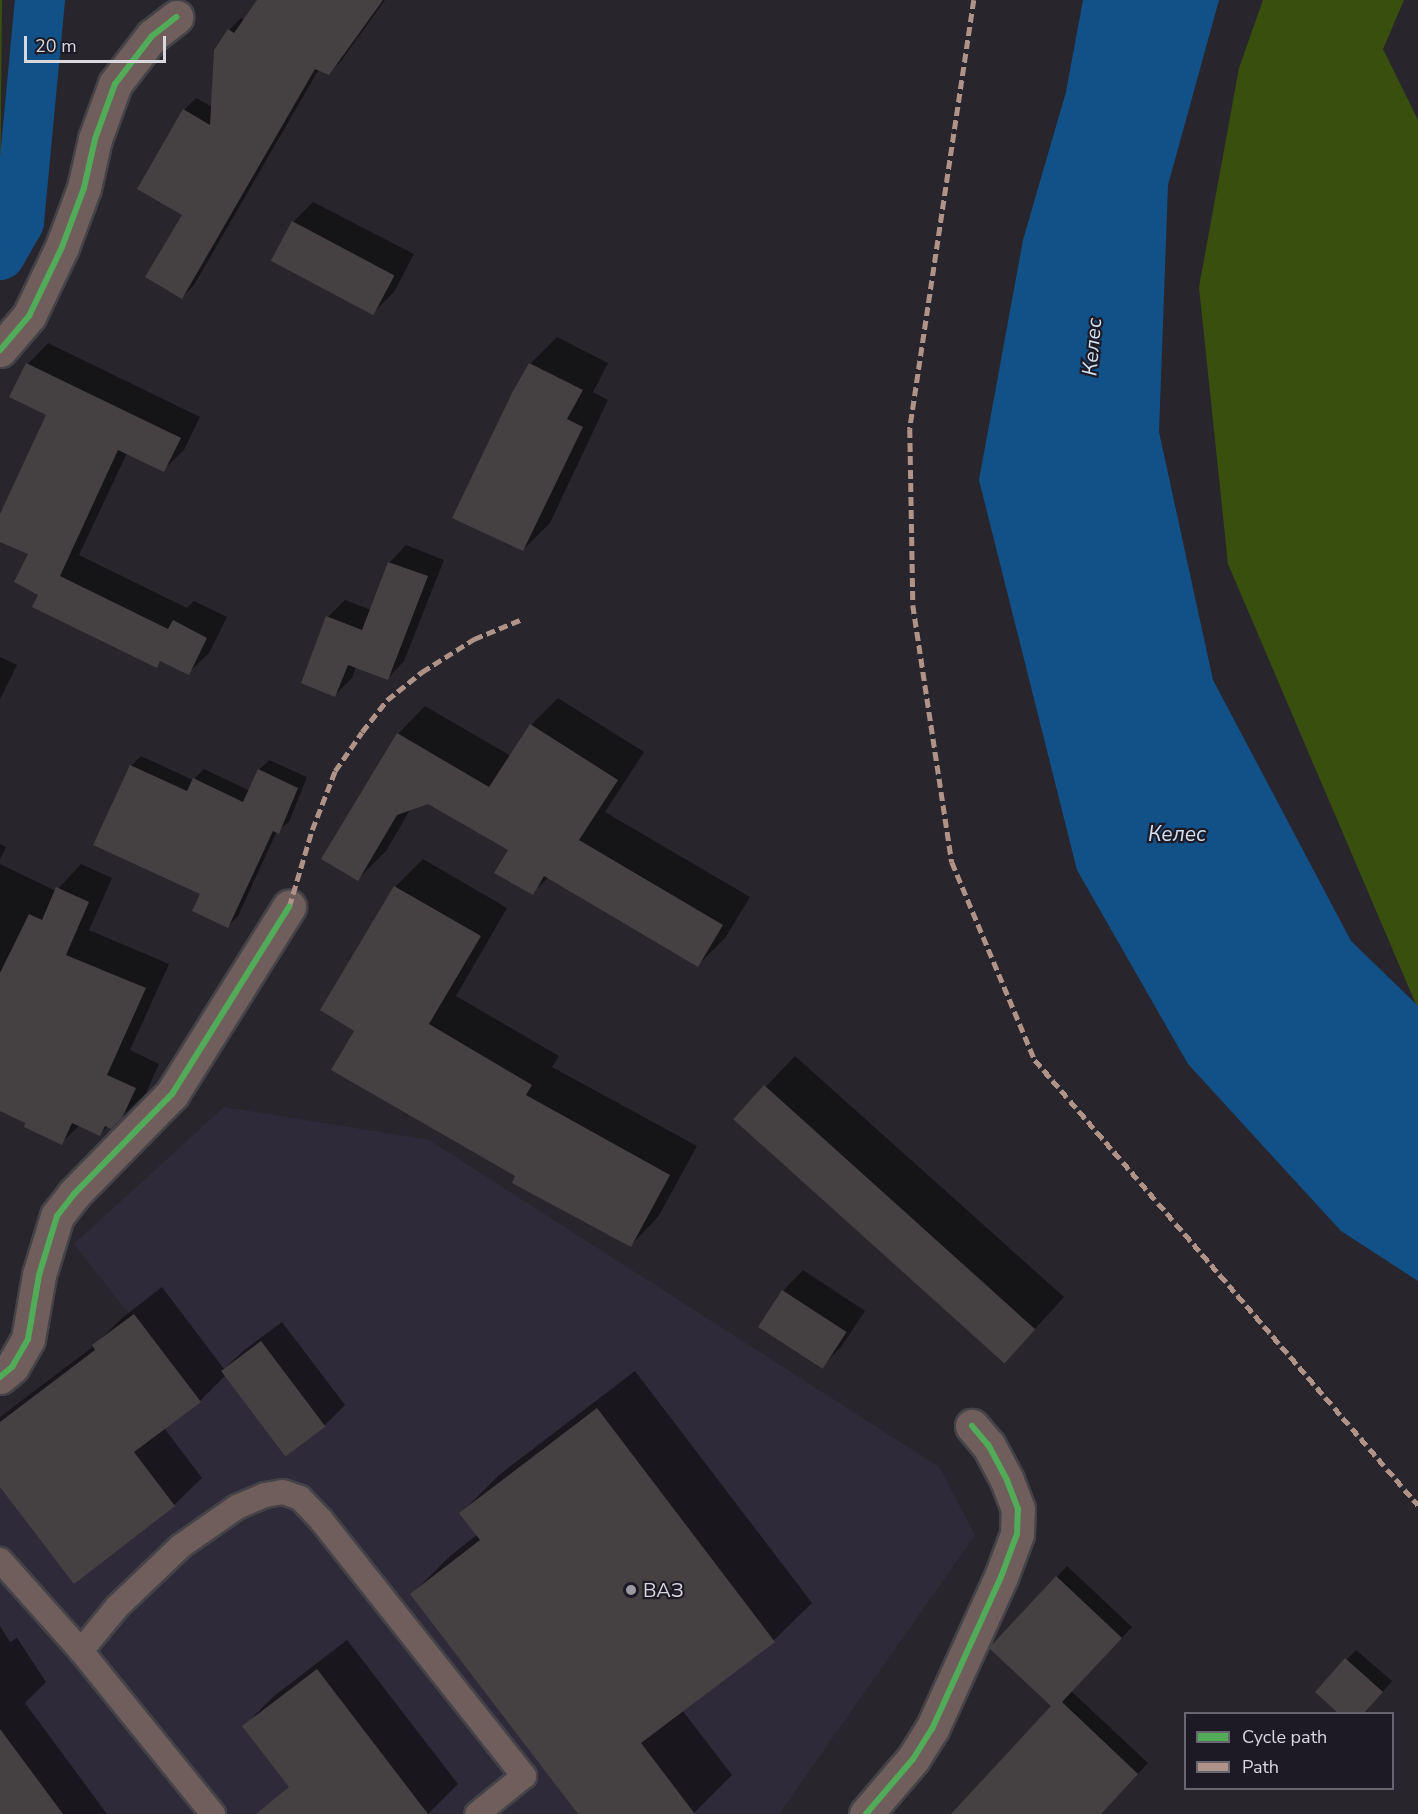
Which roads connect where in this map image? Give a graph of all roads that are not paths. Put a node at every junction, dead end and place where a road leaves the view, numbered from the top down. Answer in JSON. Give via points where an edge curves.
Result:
{"nodes":[{"id":1,"x":176,"y":17,"type":"dead end"},
{"id":2,"x":0,"y":350,"type":"edge"},
{"id":3,"x":289,"y":907,"type":"dead end"},
{"id":4,"x":0,"y":1377,"type":"edge"},
{"id":5,"x":972,"y":1426,"type":"dead end"},
{"id":6,"x":0,"y":1560,"type":"edge"},
{"id":7,"x":81,"y":1652,"type":"junction"},
{"id":8,"x":199,"y":1810,"type":"edge"},
{"id":9,"x":477,"y":1814,"type":"edge"},
{"id":10,"x":866,"y":1814,"type":"edge"}],
"edges":[{"from":1,"to":2,"type":"street","via":[[152,36],[115,84],[62,247],[29,316]]},
{"from":3,"to":4,"type":"street","via":[[172,1094],[57,1215],[39,1275],[28,1339],[12,1367]]},
{"from":5,"to":10,"type":"street","via":[[988,1445],[1007,1480],[1018,1509],[1017,1534],[932,1729],[913,1759]]},
{"from":6,"to":7,"type":"lane"},
{"from":7,"to":8,"type":"lane"},
{"from":7,"to":9,"type":"lane","via":[[117,1607],[181,1546],[237,1507],[283,1492],[300,1498],[524,1776]]}]}
